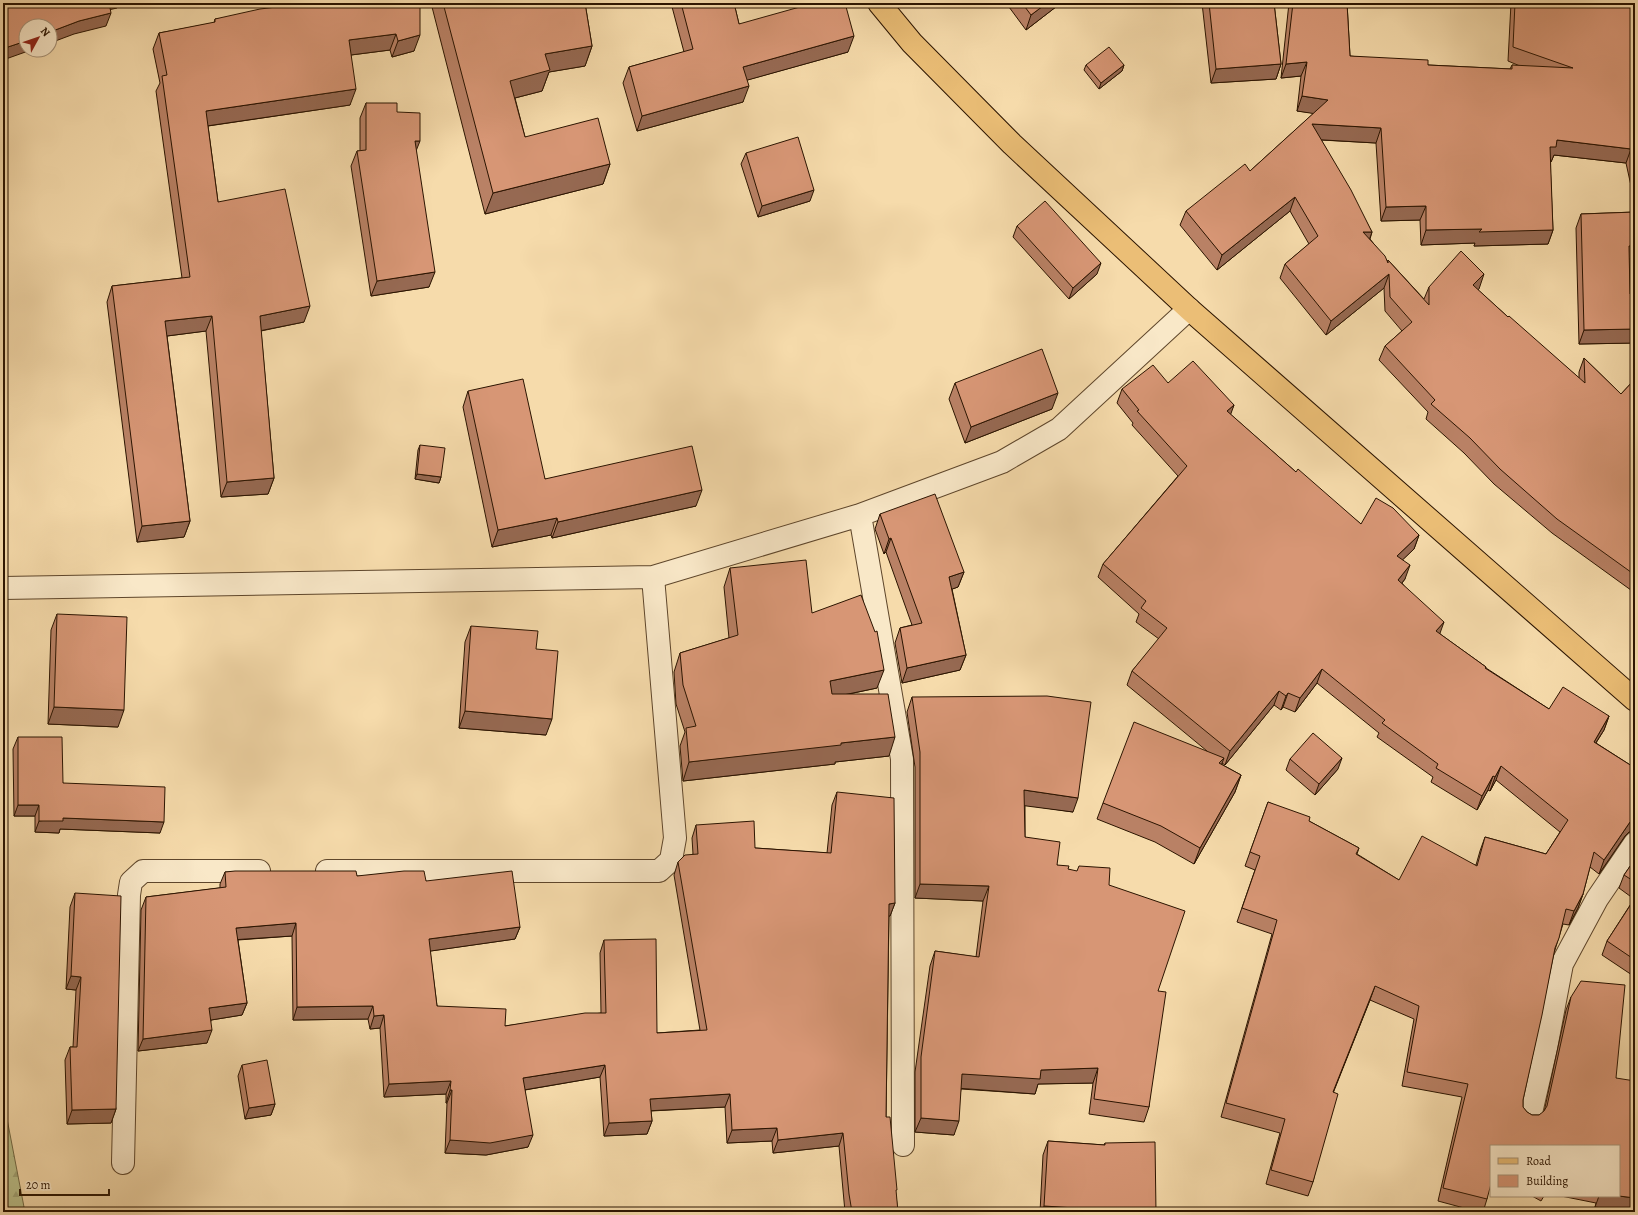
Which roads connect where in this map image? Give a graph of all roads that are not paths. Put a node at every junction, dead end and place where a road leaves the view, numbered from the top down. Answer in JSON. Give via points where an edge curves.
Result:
{"nodes":[{"id":1,"x":879,"y":3,"type":"edge"},
{"id":2,"x":1190,"y":309,"type":"junction"},
{"id":3,"x":860,"y":515,"type":"junction"},
{"id":4,"x":652,"y":577,"type":"junction"},
{"id":5,"x":3,"y":588,"type":"edge"},
{"id":6,"x":1635,"y":700,"type":"edge"},
{"id":7,"x":1635,"y":843,"type":"edge"},
{"id":8,"x":278,"y":871,"type":"edge"},
{"id":9,"x":310,"y":871,"type":"edge"},
{"id":10,"x":1530,"y":1117,"type":"edge"},
{"id":11,"x":903,"y":1145,"type":"dead end"},
{"id":12,"x":123,"y":1163,"type":"dead end"}],
"edges":[{"from":1,"to":2,"type":"main road","via":[[912,44],[1012,144]]},
{"from":2,"to":3,"type":"street","via":[[1059,429],[1002,462]]},
{"from":2,"to":6,"type":"main road"},
{"from":3,"to":4,"type":"street"},
{"from":3,"to":11,"type":"street","via":[[902,759]]},
{"from":4,"to":5,"type":"street"},
{"from":4,"to":9,"type":"street","via":[[675,838],[671,860],[659,871]]},
{"from":7,"to":10,"type":"street","via":[[1597,899],[1562,964]]},
{"from":8,"to":12,"type":"street","via":[[143,872],[131,882]]}]}
